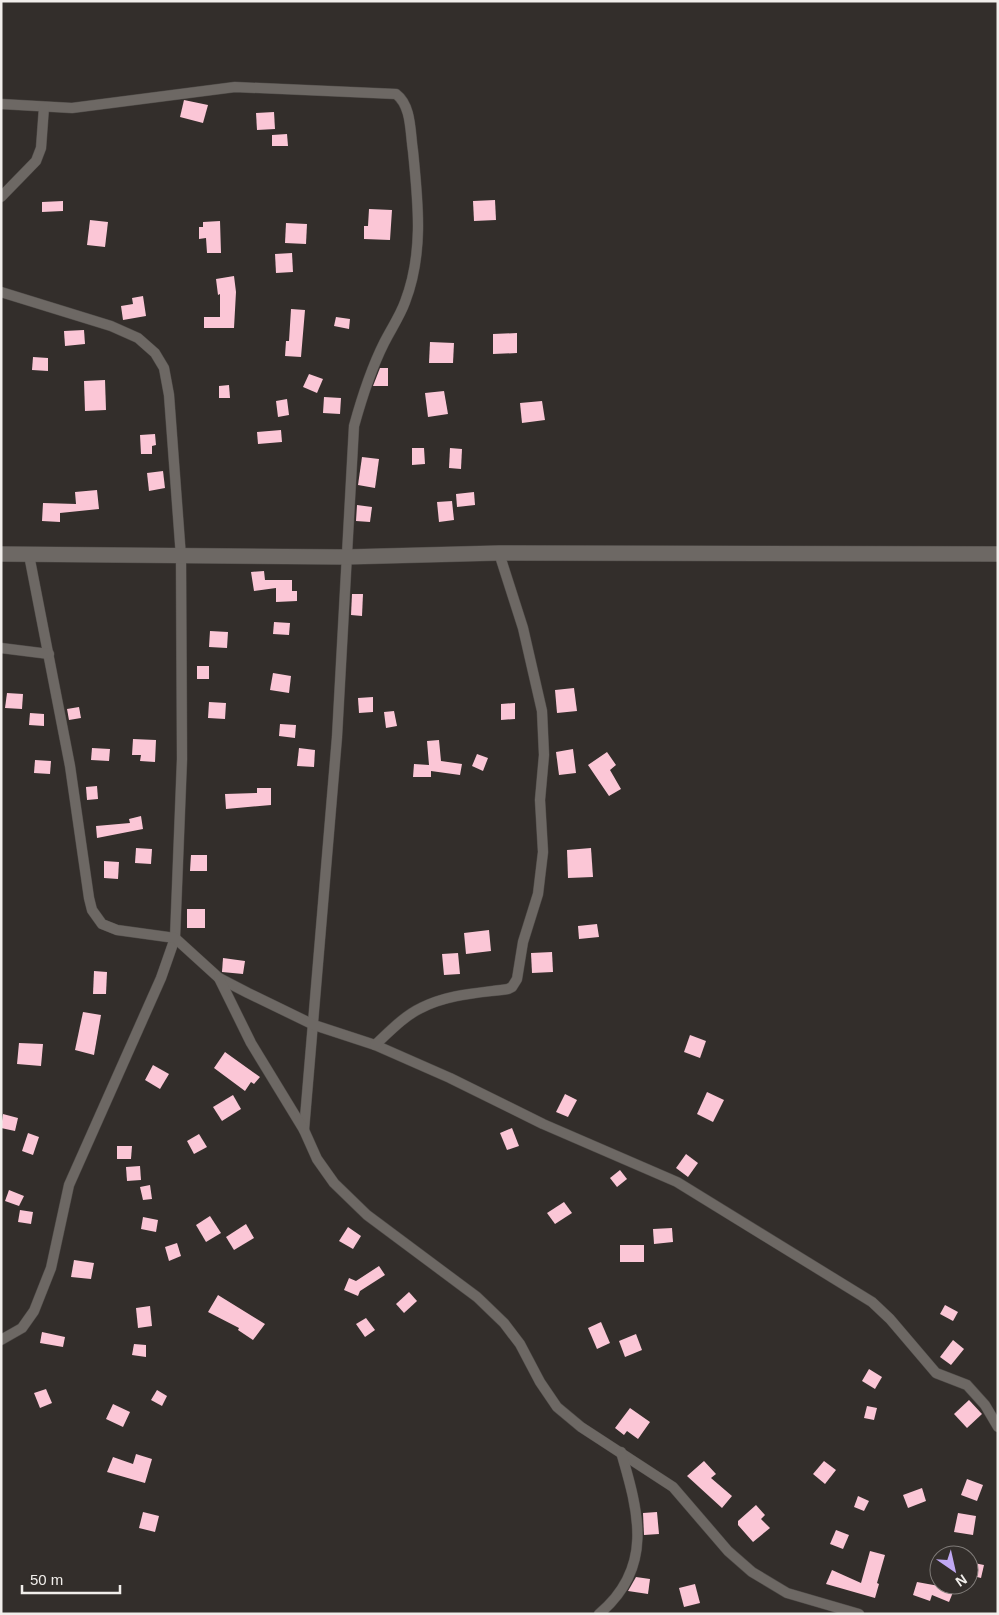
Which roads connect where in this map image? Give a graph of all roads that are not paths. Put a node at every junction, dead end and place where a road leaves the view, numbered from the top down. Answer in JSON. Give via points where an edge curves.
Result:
{"nodes":[{"id":1,"x":1,"y":104,"type":"edge"},
{"id":2,"x":44,"y":106,"type":"junction"},
{"id":3,"x":1,"y":197,"type":"edge"},
{"id":4,"x":1,"y":292,"type":"edge"},
{"id":5,"x":499,"y":553,"type":"junction"},
{"id":6,"x":1,"y":554,"type":"edge"},
{"id":7,"x":998,"y":554,"type":"edge"},
{"id":8,"x":30,"y":555,"type":"junction"},
{"id":9,"x":181,"y":557,"type":"junction"},
{"id":10,"x":345,"y":557,"type":"junction"},
{"id":11,"x":1,"y":648,"type":"edge"},
{"id":12,"x":48,"y":654,"type":"junction"},
{"id":13,"x":175,"y":938,"type":"junction"},
{"id":14,"x":219,"y":978,"type":"junction"},
{"id":15,"x":314,"y":1025,"type":"junction"},
{"id":16,"x":375,"y":1045,"type":"junction"},
{"id":17,"x":304,"y":1130,"type":"junction"},
{"id":18,"x":1,"y":1340,"type":"edge"},
{"id":19,"x":998,"y":1427,"type":"edge"},
{"id":20,"x":621,"y":1452,"type":"junction"},
{"id":21,"x":599,"y":1614,"type":"edge"},
{"id":22,"x":859,"y":1614,"type":"edge"}],
"edges":[{"from":1,"to":2,"type":"street"},
{"from":2,"to":3,"type":"street","via":[[41,148],[36,161]]},
{"from":2,"to":10,"type":"street","via":[[72,108],[235,87],[396,94],[401,98],[409,122],[419,209],[418,243],[405,303],[383,344],[354,426]]},
{"from":4,"to":9,"type":"street","via":[[111,326],[138,338],[155,353],[164,368],[169,395]]},
{"from":5,"to":7,"type":"street"},
{"from":5,"to":10,"type":"street"},
{"from":5,"to":16,"type":"street","via":[[523,628],[542,711],[544,755],[540,800],[543,852],[538,894],[523,942],[517,979],[512,988],[453,996],[420,1008]]},
{"from":6,"to":8,"type":"street"},
{"from":8,"to":9,"type":"street"},
{"from":8,"to":12,"type":"street"},
{"from":9,"to":10,"type":"street"},
{"from":9,"to":13,"type":"street","via":[[182,759]]},
{"from":10,"to":15,"type":"street","via":[[337,737]]},
{"from":11,"to":12,"type":"street"},
{"from":12,"to":13,"type":"street","via":[[70,766],[92,910],[102,924],[117,930]]},
{"from":13,"to":14,"type":"street"},
{"from":13,"to":18,"type":"street","via":[[161,978],[68,1185],[51,1268],[34,1311],[22,1328]]},
{"from":14,"to":15,"type":"street"},
{"from":14,"to":17,"type":"street","via":[[251,1043]]},
{"from":15,"to":16,"type":"street"},
{"from":15,"to":17,"type":"street"},
{"from":16,"to":19,"type":"street","via":[[543,1124],[677,1182],[872,1302],[936,1373],[967,1385],[985,1405]]},
{"from":17,"to":20,"type":"street","via":[[317,1159],[334,1183],[367,1215],[484,1304],[520,1344],[557,1408],[580,1427]]},
{"from":20,"to":21,"type":"street","via":[[638,1523],[636,1552],[630,1578],[616,1600]]},
{"from":20,"to":22,"type":"street","via":[[673,1488],[728,1552],[752,1572],[787,1593]]}]}
